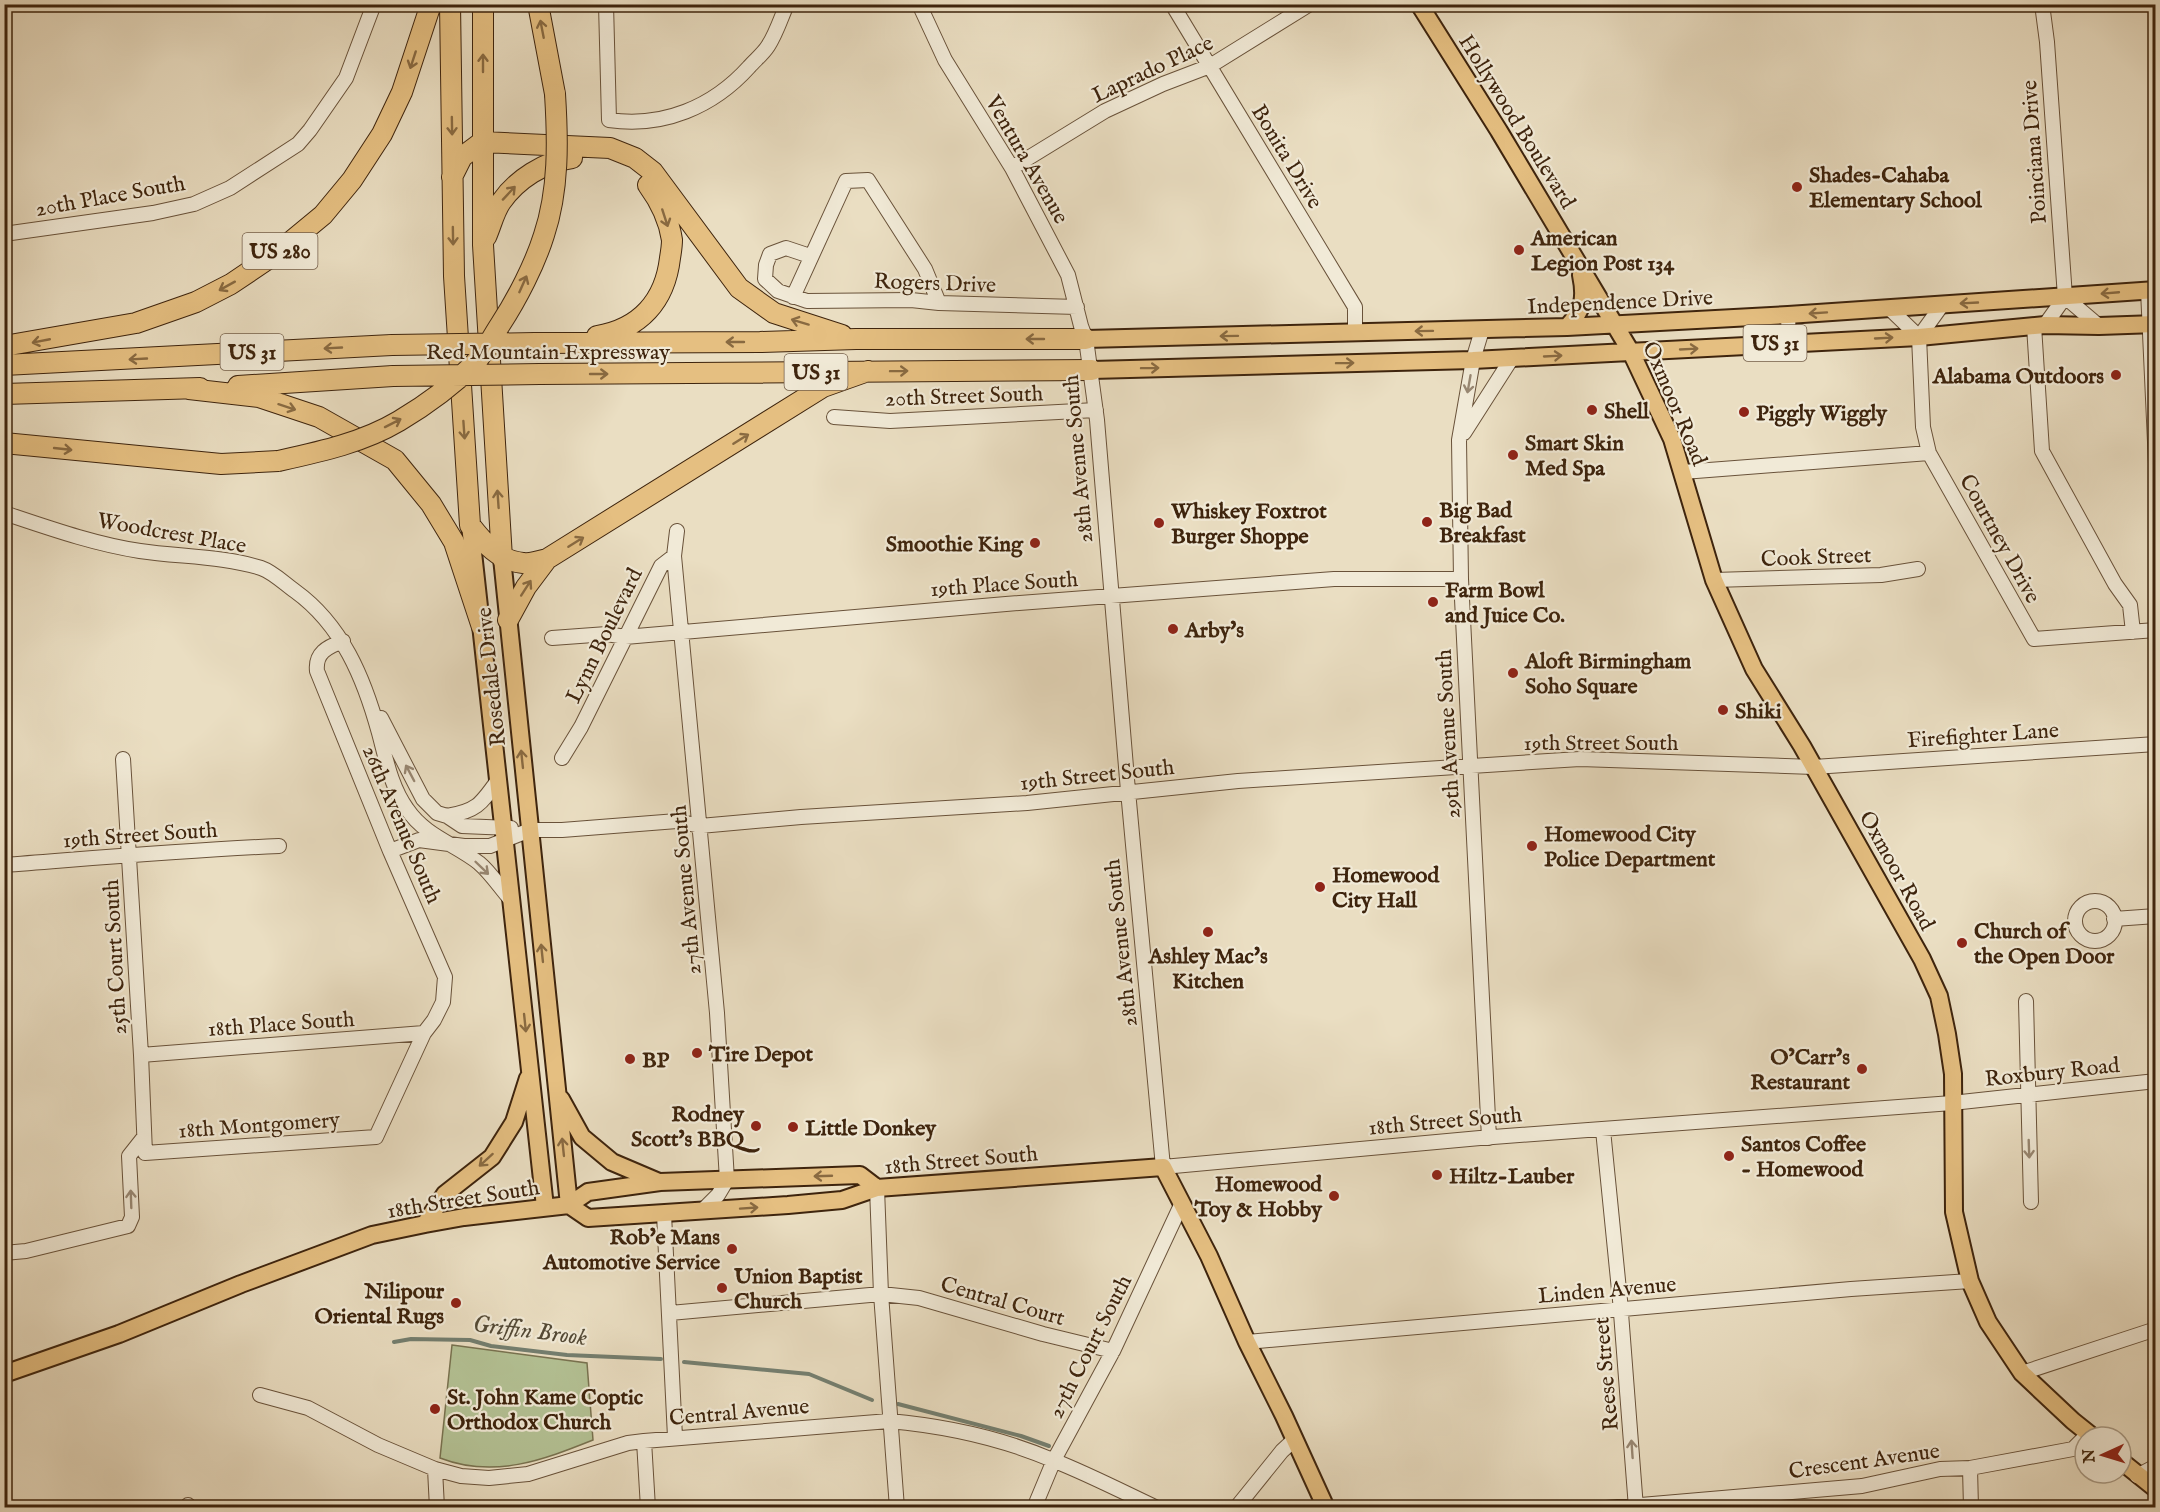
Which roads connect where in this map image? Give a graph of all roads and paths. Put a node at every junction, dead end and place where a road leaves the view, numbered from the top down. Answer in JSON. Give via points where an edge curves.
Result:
{"nodes":[{"id":1,"x":374,"y":4,"type":"edge"},
{"id":2,"x":431,"y":4,"type":"edge"},
{"id":3,"x":450,"y":4,"type":"edge"},
{"id":4,"x":483,"y":4,"type":"edge"},
{"id":5,"x":538,"y":4,"type":"edge"},
{"id":6,"x":606,"y":4,"type":"edge"},
{"id":7,"x":787,"y":4,"type":"edge"},
{"id":8,"x":919,"y":4,"type":"edge"},
{"id":9,"x":1172,"y":4,"type":"edge"},
{"id":10,"x":1310,"y":4,"type":"edge"},
{"id":11,"x":1419,"y":4,"type":"edge"},
{"id":12,"x":2042,"y":4,"type":"edge"},
{"id":13,"x":1210,"y":66,"type":"junction"},
{"id":14,"x":482,"y":142,"type":"junction"},
{"id":15,"x":1012,"y":168,"type":"junction"},
{"id":16,"x":452,"y":177,"type":"junction"},
{"id":17,"x":4,"y":234,"type":"edge"},
{"id":18,"x":483,"y":245,"type":"junction"},
{"id":19,"x":810,"y":256,"type":"junction"},
{"id":20,"x":1578,"y":263,"type":"junction"},
{"id":21,"x":2152,"y":290,"type":"edge"},
{"id":22,"x":793,"y":297,"type":"junction"},
{"id":23,"x":2065,"y":297,"type":"junction"},
{"id":24,"x":939,"y":303,"type":"junction"},
{"id":25,"x":1942,"y":305,"type":"junction"},
{"id":26,"x":1077,"y":307,"type":"junction"},
{"id":27,"x":1889,"y":308,"type":"junction"},
{"id":28,"x":1788,"y":315,"type":"junction"},
{"id":29,"x":1614,"y":324,"type":"junction"},
{"id":30,"x":2153,"y":324,"type":"edge"},
{"id":31,"x":2039,"y":325,"type":"junction"},
{"id":32,"x":2099,"y":326,"type":"junction"},
{"id":33,"x":1567,"y":327,"type":"junction"},
{"id":34,"x":1482,"y":330,"type":"junction"},
{"id":35,"x":1355,"y":333,"type":"junction"},
{"id":36,"x":1919,"y":337,"type":"junction"},
{"id":37,"x":856,"y":339,"type":"junction"},
{"id":38,"x":1086,"y":339,"type":"junction"},
{"id":39,"x":554,"y":343,"type":"junction"},
{"id":40,"x":1789,"y":343,"type":"junction"},
{"id":41,"x":4,"y":346,"type":"edge"},
{"id":42,"x":1631,"y":352,"type":"junction"},
{"id":43,"x":1512,"y":358,"type":"junction"},
{"id":44,"x":1473,"y":360,"type":"junction"},
{"id":45,"x":4,"y":364,"type":"edge"},
{"id":46,"x":1092,"y":370,"type":"junction"},
{"id":47,"x":868,"y":371,"type":"junction"},
{"id":48,"x":189,"y":389,"type":"junction"},
{"id":49,"x":4,"y":394,"type":"edge"},
{"id":50,"x":1096,"y":410,"type":"junction"},
{"id":51,"x":834,"y":417,"type":"dead end"},
{"id":52,"x":1459,"y":440,"type":"junction"},
{"id":53,"x":4,"y":443,"type":"edge"},
{"id":54,"x":1929,"y":453,"type":"junction"},
{"id":55,"x":2156,"y":464,"type":"edge"},
{"id":56,"x":1683,"y":472,"type":"junction"},
{"id":57,"x":4,"y":513,"type":"edge"},
{"id":58,"x":470,"y":525,"type":"junction"},
{"id":59,"x":677,"y":531,"type":"dead end"},
{"id":60,"x":674,"y":556,"type":"junction"},
{"id":61,"x":502,"y":558,"type":"junction"},
{"id":62,"x":547,"y":559,"type":"junction"},
{"id":63,"x":1918,"y":569,"type":"dead end"},
{"id":64,"x":1461,"y":579,"type":"junction"},
{"id":65,"x":1714,"y":580,"type":"junction"},
{"id":66,"x":1112,"y":596,"type":"junction"},
{"id":67,"x":508,"y":620,"type":"junction"},
{"id":68,"x":482,"y":627,"type":"junction"},
{"id":69,"x":2156,"y":630,"type":"edge"},
{"id":70,"x":682,"y":631,"type":"junction"},
{"id":71,"x":2133,"y":632,"type":"junction"},
{"id":72,"x":625,"y":637,"type":"junction"},
{"id":73,"x":552,"y":638,"type":"dead end"},
{"id":74,"x":343,"y":641,"type":"junction"},
{"id":75,"x":369,"y":695,"type":"junction"},
{"id":76,"x":2156,"y":744,"type":"edge"},
{"id":77,"x":562,"y":758,"type":"dead end"},
{"id":78,"x":123,"y":759,"type":"dead end"},
{"id":79,"x":1470,"y":767,"type":"junction"},
{"id":80,"x":1814,"y":767,"type":"junction"},
{"id":81,"x":498,"y":780,"type":"junction"},
{"id":82,"x":1128,"y":791,"type":"junction"},
{"id":83,"x":447,"y":816,"type":"junction"},
{"id":84,"x":700,"y":826,"type":"junction"},
{"id":85,"x":530,"y":830,"type":"junction"},
{"id":86,"x":504,"y":833,"type":"junction"},
{"id":87,"x":446,"y":843,"type":"junction"},
{"id":88,"x":279,"y":846,"type":"dead end"},
{"id":89,"x":390,"y":851,"type":"junction"},
{"id":90,"x":129,"y":856,"type":"junction"},
{"id":91,"x":4,"y":865,"type":"edge"},
{"id":92,"x":512,"y":901,"type":"junction"},
{"id":93,"x":2156,"y":916,"type":"edge"},
{"id":94,"x":2114,"y":919,"type":"dead end"},
{"id":95,"x":2026,"y":1001,"type":"dead end"},
{"id":96,"x":424,"y":1034,"type":"junction"},
{"id":97,"x":141,"y":1055,"type":"junction"},
{"id":98,"x":530,"y":1072,"type":"junction"},
{"id":99,"x":2156,"y":1081,"type":"edge"},
{"id":100,"x":557,"y":1092,"type":"junction"},
{"id":101,"x":2027,"y":1095,"type":"junction"},
{"id":102,"x":1952,"y":1103,"type":"junction"},
{"id":103,"x":1603,"y":1130,"type":"junction"},
{"id":104,"x":144,"y":1137,"type":"junction"},
{"id":105,"x":1489,"y":1138,"type":"junction"},
{"id":106,"x":145,"y":1153,"type":"joint"},
{"id":107,"x":1162,"y":1167,"type":"junction"},
{"id":108,"x":727,"y":1180,"type":"junction"},
{"id":109,"x":660,"y":1182,"type":"junction"},
{"id":110,"x":877,"y":1188,"type":"junction"},
{"id":111,"x":2031,"y":1202,"type":"dead end"},
{"id":112,"x":1182,"y":1203,"type":"junction"},
{"id":113,"x":568,"y":1205,"type":"junction"},
{"id":114,"x":544,"y":1207,"type":"junction"},
{"id":115,"x":702,"y":1211,"type":"junction"},
{"id":116,"x":664,"y":1214,"type":"junction"},
{"id":117,"x":425,"y":1224,"type":"junction"},
{"id":118,"x":4,"y":1253,"type":"edge"},
{"id":119,"x":1970,"y":1281,"type":"junction"},
{"id":120,"x":881,"y":1294,"type":"junction"},
{"id":121,"x":1620,"y":1308,"type":"junction"},
{"id":122,"x":670,"y":1313,"type":"junction"},
{"id":123,"x":2156,"y":1329,"type":"edge"},
{"id":124,"x":1247,"y":1342,"type":"junction"},
{"id":125,"x":1113,"y":1351,"type":"junction"},
{"id":126,"x":2022,"y":1373,"type":"junction"},
{"id":127,"x":4,"y":1374,"type":"edge"},
{"id":128,"x":260,"y":1395,"type":"dead end"},
{"id":129,"x":889,"y":1421,"type":"junction"},
{"id":130,"x":2076,"y":1425,"type":"edge"},
{"id":131,"x":675,"y":1437,"type":"junction"},
{"id":132,"x":1295,"y":1439,"type":"junction"},
{"id":133,"x":644,"y":1441,"type":"junction"},
{"id":134,"x":2073,"y":1449,"type":"edge"},
{"id":135,"x":1054,"y":1460,"type":"junction"},
{"id":136,"x":2156,"y":1466,"type":"edge"},
{"id":137,"x":1970,"y":1468,"type":"junction"},
{"id":138,"x":435,"y":1469,"type":"junction"},
{"id":139,"x":2133,"y":1472,"type":"edge"},
{"id":140,"x":2137,"y":1476,"type":"junction"},
{"id":141,"x":2156,"y":1489,"type":"edge"},
{"id":142,"x":1636,"y":1506,"type":"edge"},
{"id":143,"x":437,"y":1508,"type":"edge"},
{"id":144,"x":648,"y":1508,"type":"edge"},
{"id":145,"x":897,"y":1508,"type":"edge"},
{"id":146,"x":1034,"y":1508,"type":"edge"},
{"id":147,"x":1156,"y":1508,"type":"edge"},
{"id":148,"x":1236,"y":1508,"type":"edge"},
{"id":149,"x":1326,"y":1508,"type":"edge"},
{"id":150,"x":1606,"y":1508,"type":"edge"},
{"id":151,"x":1971,"y":1508,"type":"edge"}],
"edges":[{"from":1,"to":17,"type":"street","name":"20th Place South","via":[[346,78],[310,130],[298,144],[230,188],[194,204],[153,213]]},
{"from":2,"to":41,"type":"highway","number":"US 280","one_way":true,"via":[[402,92],[382,134],[323,215],[277,253],[196,302],[136,323]]},
{"from":3,"to":16,"type":"highway","name":"Rosedale Drive","one_way":true},
{"from":14,"to":4,"type":"highway","name":"Rosedale Drive","one_way":true},
{"from":53,"to":5,"type":"highway","one_way":true,"bridge":true,"via":[[221,464],[278,461],[363,438],[398,422],[436,396],[476,362],[515,301],[544,235],[556,177],[557,124]]},
{"from":6,"to":7,"type":"street","via":[[609,120],[627,123],[664,119],[692,110],[721,94],[768,46]]},
{"from":8,"to":15,"type":"street","name":"Ventura Avenue","via":[[945,60]]},
{"from":9,"to":13,"type":"street","name":"Bonita Drive"},
{"from":10,"to":13,"type":"street","name":"Laprado Place"},
{"from":11,"to":20,"type":"main road","name":"Hollywood Boulevard"},
{"from":12,"to":23,"type":"street","name":"Poinciana Drive"},
{"from":13,"to":15,"type":"street","name":"Laprado Place","via":[[1106,111]]},
{"from":13,"to":35,"type":"street","name":"Bonita Drive","via":[[1355,308]]},
{"from":14,"to":16,"type":"highway","via":[[462,157]]},
{"from":14,"to":18,"type":"highway","name":"Rosedale Drive"},
{"from":37,"to":14,"type":"highway","one_way":true,"via":[[778,315],[739,288],[653,172],[636,158],[610,148]]},
{"from":15,"to":26,"type":"street","name":"Ventura Avenue","via":[[1068,276]]},
{"from":16,"to":58,"type":"highway","name":"Rosedale Drive","one_way":true,"via":[[454,276]]},
{"from":18,"to":39,"type":"highway","one_way":true,"via":[[500,203],[524,177],[564,159],[582,157],[609,162],[632,171],[648,185],[660,202],[672,240],[668,279],[651,308],[632,325],[615,333]]},
{"from":61,"to":18,"type":"highway","name":"Rosedale Drive","one_way":true},
{"from":19,"to":22,"type":"street"},
{"from":19,"to":22,"type":"street","via":[[786,248],[770,254],[765,279],[777,291]]},
{"from":19,"to":24,"type":"street","via":[[846,181],[868,180],[925,269]]},
{"from":20,"to":29,"type":"main road","name":"Hollywood Boulevard"},
{"from":20,"to":33,"type":"main road","via":[[1585,294],[1578,315]]},
{"from":21,"to":23,"type":"main road","name":"Independence Drive","number":"US 31","one_way":true},
{"from":21,"to":30,"type":"street"},
{"from":22,"to":24,"type":"street","name":"Rogers Drive","via":[[807,301]]},
{"from":23,"to":25,"type":"main road","name":"Independence Drive","number":"US 31","one_way":true},
{"from":23,"to":31,"type":"street"},
{"from":23,"to":32,"type":"street"},
{"from":24,"to":26,"type":"street","name":"Rogers Drive"},
{"from":25,"to":27,"type":"main road","name":"Independence Drive","number":"US 31"},
{"from":25,"to":36,"type":"street"},
{"from":26,"to":38,"type":"street","name":"Ventura Avenue"},
{"from":27,"to":28,"type":"main road","name":"Independence Drive","number":"US 31","one_way":true},
{"from":27,"to":36,"type":"street"},
{"from":28,"to":29,"type":"main road","name":"Independence Drive","number":"US 31"},
{"from":28,"to":40,"type":"street"},
{"from":29,"to":33,"type":"main road","name":"Independence Drive","number":"US 31"},
{"from":29,"to":42,"type":"main road","name":"Oxmoor Road"},
{"from":30,"to":32,"type":"main road","number":"US 31"},
{"from":30,"to":55,"type":"street"},
{"from":31,"to":32,"type":"main road","number":"US 31"},
{"from":31,"to":36,"type":"main road","number":"US 31"},
{"from":31,"to":71,"type":"street","via":[[2042,451],[2130,606]]},
{"from":33,"to":34,"type":"main road","name":"Independence Drive","number":"US 31"},
{"from":34,"to":35,"type":"main road","name":"Independence Drive","number":"US 31","one_way":true},
{"from":34,"to":44,"type":"street","name":"29th Avenue South"},
{"from":35,"to":38,"type":"main road","name":"Independence Drive","number":"US 31","one_way":true},
{"from":40,"to":36,"type":"main road","number":"US 31","one_way":true},
{"from":36,"to":54,"type":"street","name":"Courtney Drive","via":[[1923,427]]},
{"from":38,"to":37,"type":"highway","name":"Red Mountain Expressway","number":"US 31","one_way":true},
{"from":37,"to":39,"type":"highway","name":"Red Mountain Expressway","number":"US 31","one_way":true},
{"from":38,"to":46,"type":"street","name":"28th Avenue South"},
{"from":39,"to":45,"type":"highway","name":"Red Mountain Expressway","number":"US 31","one_way":true,"bridge":true,"via":[[392,345]]},
{"from":42,"to":40,"type":"main road","number":"US 31","one_way":true},
{"from":43,"to":42,"type":"main road","number":"US 31","one_way":true},
{"from":42,"to":56,"type":"main road","name":"Oxmoor Road"},
{"from":43,"to":44,"type":"main road","number":"US 31"},
{"from":43,"to":52,"type":"street"},
{"from":46,"to":44,"type":"main road","number":"US 31","one_way":true},
{"from":44,"to":52,"type":"street","name":"29th Avenue South","one_way":true},
{"from":47,"to":46,"type":"highway","name":"Red Mountain Expressway","number":"US 31","one_way":true},
{"from":46,"to":50,"type":"street","name":"28th Avenue South"},
{"from":48,"to":47,"type":"highway","name":"Red Mountain Expressway","number":"US 31","one_way":true,"bridge":true,"via":[[393,376]]},
{"from":62,"to":47,"type":"highway","one_way":true,"via":[[824,387]]},
{"from":48,"to":49,"type":"highway","name":"Red Mountain Expressway","number":"US 31"},
{"from":48,"to":68,"type":"highway","one_way":true,"via":[[260,397],[319,417],[394,460],[431,504],[454,542]]},
{"from":50,"to":51,"type":"street","name":"20th Street South","via":[[890,421]]},
{"from":50,"to":66,"type":"street","name":"28th Avenue South"},
{"from":52,"to":64,"type":"street","name":"29th Avenue South"},
{"from":54,"to":56,"type":"street"},
{"from":54,"to":71,"type":"street","name":"Courtney Drive","via":[[2034,639]]},
{"from":56,"to":65,"type":"main road","name":"Oxmoor Road"},
{"from":57,"to":74,"type":"street","name":"Woodcrest Place","via":[[102,543],[264,569],[311,603]]},
{"from":58,"to":61,"type":"highway"},
{"from":58,"to":68,"type":"main road","name":"Rosedale Drive"},
{"from":59,"to":60,"type":"street","name":"Lynn Boulevard"},
{"from":60,"to":70,"type":"street","name":"27th Avenue South"},
{"from":60,"to":72,"type":"street","name":"Lynn Boulevard","via":[[661,566]]},
{"from":61,"to":62,"type":"highway","via":[[525,564]]},
{"from":61,"to":67,"type":"main road","name":"Rosedale Drive"},
{"from":67,"to":62,"type":"highway","one_way":true},
{"from":63,"to":65,"type":"street","name":"Cook Street","via":[[1881,575]]},
{"from":64,"to":66,"type":"street","name":"19th Place South","via":[[1334,579]]},
{"from":64,"to":79,"type":"street","name":"29th Avenue South"},
{"from":65,"to":80,"type":"main road","name":"Oxmoor Road","via":[[1754,669]]},
{"from":66,"to":70,"type":"street","name":"19th Place South"},
{"from":66,"to":82,"type":"street","name":"28th Avenue South"},
{"from":85,"to":67,"type":"main road","name":"Rosedale Drive","one_way":true},
{"from":68,"to":81,"type":"main road","name":"Rosedale Drive"},
{"from":69,"to":71,"type":"street","name":"Courtney Drive"},
{"from":70,"to":72,"type":"street","name":"19th Place South"},
{"from":70,"to":84,"type":"street","name":"27th Avenue South"},
{"from":72,"to":73,"type":"street","name":"19th Place South","via":[[607,634]]},
{"from":72,"to":77,"type":"street","name":"Lynn Boulevard"},
{"from":74,"to":75,"type":"street","name":"Woodcrest Place"},
{"from":74,"to":89,"type":"street","name":"26th Avenue South","via":[[319,654],[317,671]]},
{"from":83,"to":75,"type":"street","one_way":true,"via":[[437,813],[423,799]]},
{"from":75,"to":87,"type":"street","via":[[397,793],[414,819]]},
{"from":76,"to":80,"type":"street","name":"Firefighter Lane"},
{"from":78,"to":90,"type":"street","name":"25th Court South"},
{"from":79,"to":80,"type":"street","name":"19th Street South","via":[[1580,759]]},
{"from":79,"to":82,"type":"street","name":"19th Street South"},
{"from":79,"to":105,"type":"street","name":"29th Avenue South"},
{"from":80,"to":102,"type":"main road","name":"Oxmoor Road","via":[[1939,996],[1953,1074]]},
{"from":81,"to":83,"type":"street","via":[[483,801],[466,813]]},
{"from":81,"to":86,"type":"main road","name":"Rosedale Drive"},
{"from":82,"to":84,"type":"street","name":"19th Street South","via":[[1027,803]]},
{"from":82,"to":107,"type":"street","name":"28th Avenue South"},
{"from":83,"to":86,"type":"street","name":"19th Street South","via":[[462,825]]},
{"from":84,"to":85,"type":"street","name":"19th Street South","via":[[677,821]]},
{"from":84,"to":108,"type":"street","name":"27th Avenue South"},
{"from":85,"to":86,"type":"street","name":"19th Street South"},
{"from":100,"to":85,"type":"main road","name":"Rosedale Drive","one_way":true},
{"from":86,"to":87,"type":"street","via":[[490,846]]},
{"from":86,"to":92,"type":"main road","name":"Rosedale Drive"},
{"from":87,"to":89,"type":"street","via":[[418,840]]},
{"from":87,"to":92,"type":"street","one_way":true,"via":[[480,864]]},
{"from":88,"to":90,"type":"street","name":"19th Street South"},
{"from":89,"to":96,"type":"street","name":"26th Avenue South","via":[[445,977],[443,1002]]},
{"from":90,"to":91,"type":"street","name":"19th Street South"},
{"from":90,"to":97,"type":"street","name":"25th Court South"},
{"from":92,"to":98,"type":"main road","name":"Rosedale Drive","one_way":true},
{"from":93,"to":94,"type":"street"},
{"from":95,"to":101,"type":"street"},
{"from":96,"to":97,"type":"street","name":"18th Place South"},
{"from":96,"to":106,"type":"street","name":"18th Montgomery","via":[[376,1137]]},
{"from":97,"to":104,"type":"street","name":"25th Court South"},
{"from":98,"to":114,"type":"main road","name":"Rosedale Drive"},
{"from":98,"to":117,"type":"main road","one_way":true,"via":[[514,1122],[492,1157],[445,1194]]},
{"from":99,"to":101,"type":"street","name":"Roxbury Road"},
{"from":100,"to":109,"type":"main road","via":[[582,1137],[612,1162]]},
{"from":113,"to":100,"type":"main road","name":"Rosedale Drive","one_way":true},
{"from":101,"to":102,"type":"street","name":"Roxbury Road"},
{"from":101,"to":111,"type":"street","one_way":true},
{"from":102,"to":103,"type":"street","name":"18th Street South"},
{"from":102,"to":119,"type":"main road","name":"Oxmoor Road","via":[[1954,1212]]},
{"from":103,"to":105,"type":"street","name":"18th Street South"},
{"from":103,"to":121,"type":"street","name":"Reese Street"},
{"from":104,"to":106,"type":"street","name":"25th Court South"},
{"from":118,"to":104,"type":"street","one_way":true,"via":[[128,1226],[132,1217],[129,1156]]},
{"from":105,"to":107,"type":"street","name":"18th Street South"},
{"from":107,"to":110,"type":"main road","name":"18th Street South"},
{"from":107,"to":112,"type":"main road","name":"28th Avenue South"},
{"from":108,"to":109,"type":"main road"},
{"from":110,"to":108,"type":"main road","one_way":true,"via":[[860,1175]]},
{"from":108,"to":115,"type":"street","via":[[718,1196]]},
{"from":109,"to":113,"type":"main road","via":[[588,1192]]},
{"from":115,"to":110,"type":"main road","name":"18th Street South","one_way":true,"via":[[842,1200]]},
{"from":110,"to":120,"type":"street"},
{"from":112,"to":124,"type":"main road","name":"28th Avenue South"},
{"from":112,"to":125,"type":"street","name":"27th Court South"},
{"from":113,"to":114,"type":"main road","name":"18th Street South"},
{"from":113,"to":116,"type":"main road","name":"18th Street South","via":[[588,1218]]},
{"from":114,"to":117,"type":"main road","name":"18th Street South"},
{"from":115,"to":116,"type":"main road","name":"18th Street South"},
{"from":116,"to":122,"type":"street"},
{"from":117,"to":127,"type":"main road","name":"18th Street South","via":[[372,1235],[119,1334]]},
{"from":119,"to":121,"type":"street","name":"Linden Avenue"},
{"from":119,"to":126,"type":"main road","name":"Oxmoor Road","via":[[1988,1322]]},
{"from":120,"to":122,"type":"street","name":"Central Court"},
{"from":120,"to":125,"type":"street","name":"Central Court","via":[[919,1298]]},
{"from":120,"to":129,"type":"street"},
{"from":121,"to":124,"type":"street","name":"Linden Avenue"},
{"from":142,"to":121,"type":"street","name":"Reese Street","one_way":true},
{"from":122,"to":131,"type":"street"},
{"from":123,"to":126,"type":"street"},
{"from":124,"to":132,"type":"main road","name":"28th Avenue South"},
{"from":125,"to":135,"type":"street","name":"27th Court South"},
{"from":126,"to":130,"type":"main road","name":"Oxmoor Road"},
{"from":128,"to":138,"type":"street","name":"Central Avenue","via":[[308,1408],[378,1445]]},
{"from":129,"to":131,"type":"street","name":"Central Avenue"},
{"from":129,"to":135,"type":"street","name":"Central Avenue","via":[[927,1424]]},
{"from":129,"to":145,"type":"street"},
{"from":131,"to":133,"type":"street","name":"Central Avenue"},
{"from":132,"to":148,"type":"street"},
{"from":132,"to":149,"type":"main road","name":"28th Avenue South"},
{"from":133,"to":138,"type":"street","name":"Central Avenue","via":[[528,1474],[489,1478]]},
{"from":133,"to":144,"type":"street"},
{"from":134,"to":137,"type":"street","name":"Crescent Avenue"},
{"from":135,"to":146,"type":"street","name":"27th Court South"},
{"from":135,"to":147,"type":"street","name":"Central Avenue"},
{"from":136,"to":140,"type":"street"},
{"from":137,"to":142,"type":"street","name":"Crescent Avenue","via":[[1940,1469],[1862,1486]]},
{"from":137,"to":151,"type":"street"},
{"from":138,"to":143,"type":"street"},
{"from":139,"to":140,"type":"main road"},
{"from":140,"to":141,"type":"main road"},
{"from":142,"to":150,"type":"street","name":"Crescent Avenue"}]}
